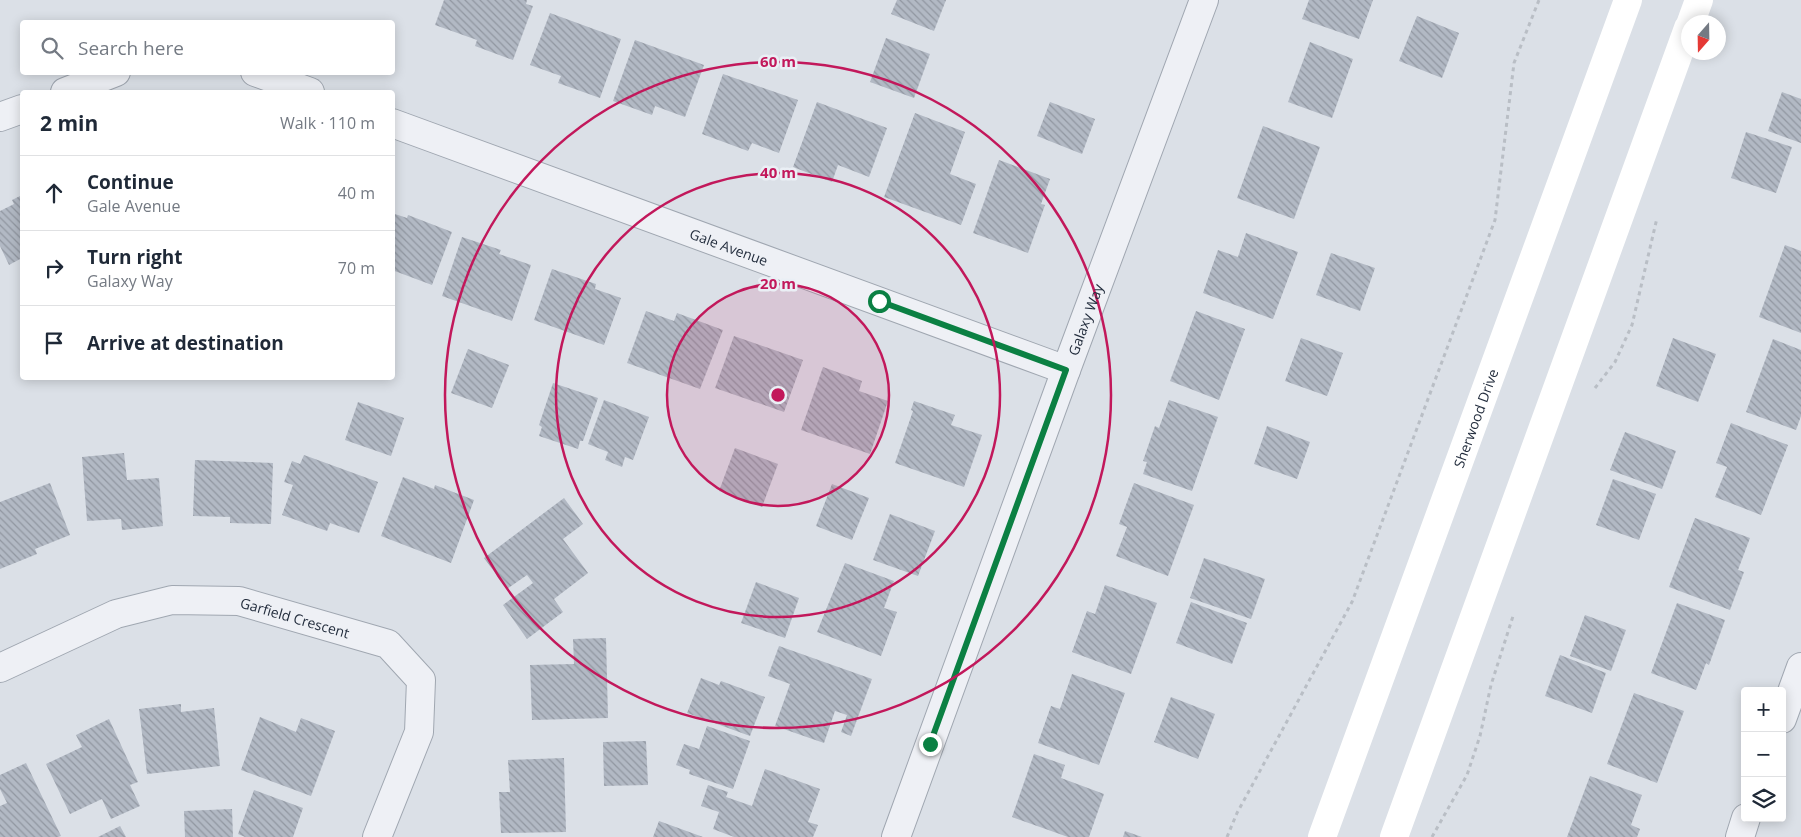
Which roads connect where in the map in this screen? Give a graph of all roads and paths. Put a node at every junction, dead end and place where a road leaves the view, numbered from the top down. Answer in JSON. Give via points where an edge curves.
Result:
{"nodes":[{"id":1,"x":1204,"y":0,"type":"edge"},
{"id":2,"x":1539,"y":0,"type":"edge"},
{"id":3,"x":1628,"y":0,"type":"edge"},
{"id":4,"x":1699,"y":0,"type":"edge"},
{"id":5,"x":1694,"y":15,"type":"edge"},
{"id":6,"x":1681,"y":47,"type":"edge"},
{"id":7,"x":108,"y":75,"type":"edge"},
{"id":8,"x":263,"y":75,"type":"edge"},
{"id":9,"x":69,"y":90,"type":"edge"},
{"id":10,"x":304,"y":90,"type":"edge"},
{"id":11,"x":20,"y":110,"type":"edge"},
{"id":12,"x":0,"y":118,"type":"edge"},
{"id":13,"x":395,"y":124,"type":"edge"},
{"id":14,"x":1658,"y":212,"type":"dead end"},
{"id":15,"x":1066,"y":370,"type":"junction"},
{"id":16,"x":1593,"y":394,"type":"dead end"},
{"id":17,"x":1515,"y":607,"type":"dead end"},
{"id":18,"x":1801,"y":667,"type":"edge"},
{"id":19,"x":0,"y":668,"type":"edge"},
{"id":20,"x":1786,"y":708,"type":"edge"},
{"id":21,"x":1745,"y":822,"type":"edge"},
{"id":22,"x":377,"y":837,"type":"edge"},
{"id":23,"x":896,"y":837,"type":"edge"},
{"id":24,"x":1227,"y":837,"type":"edge"},
{"id":25,"x":1322,"y":837,"type":"edge"},
{"id":26,"x":1394,"y":837,"type":"edge"},
{"id":27,"x":1432,"y":837,"type":"edge"},
{"id":28,"x":1740,"y":837,"type":"edge"}],
"edges":[{"from":1,"to":15,"type":"street","name":"Galaxy Way"},
{"from":2,"to":24,"type":"path","via":[[1514,62],[1495,220],[1352,602]]},
{"from":3,"to":25,"type":"main road","name":"Sherwood Drive"},
{"from":4,"to":5,"type":"main road"},
{"from":6,"to":26,"type":"main road"},
{"from":7,"to":9,"type":"street"},
{"from":8,"to":10,"type":"street"},
{"from":11,"to":12,"type":"street"},
{"from":13,"to":15,"type":"street","name":"Gale Avenue"},
{"from":14,"to":16,"type":"path","via":[[1632,325],[1615,362]]},
{"from":15,"to":23,"type":"street","name":"Galaxy Way"},
{"from":17,"to":27,"type":"path","via":[[1467,775]]},
{"from":18,"to":20,"type":"street"},
{"from":19,"to":22,"type":"street","name":"Garfield Crescent","via":[[116,614],[172,600],[239,601],[388,644],[421,680],[419,732]]},
{"from":21,"to":28,"type":"street"}]}
